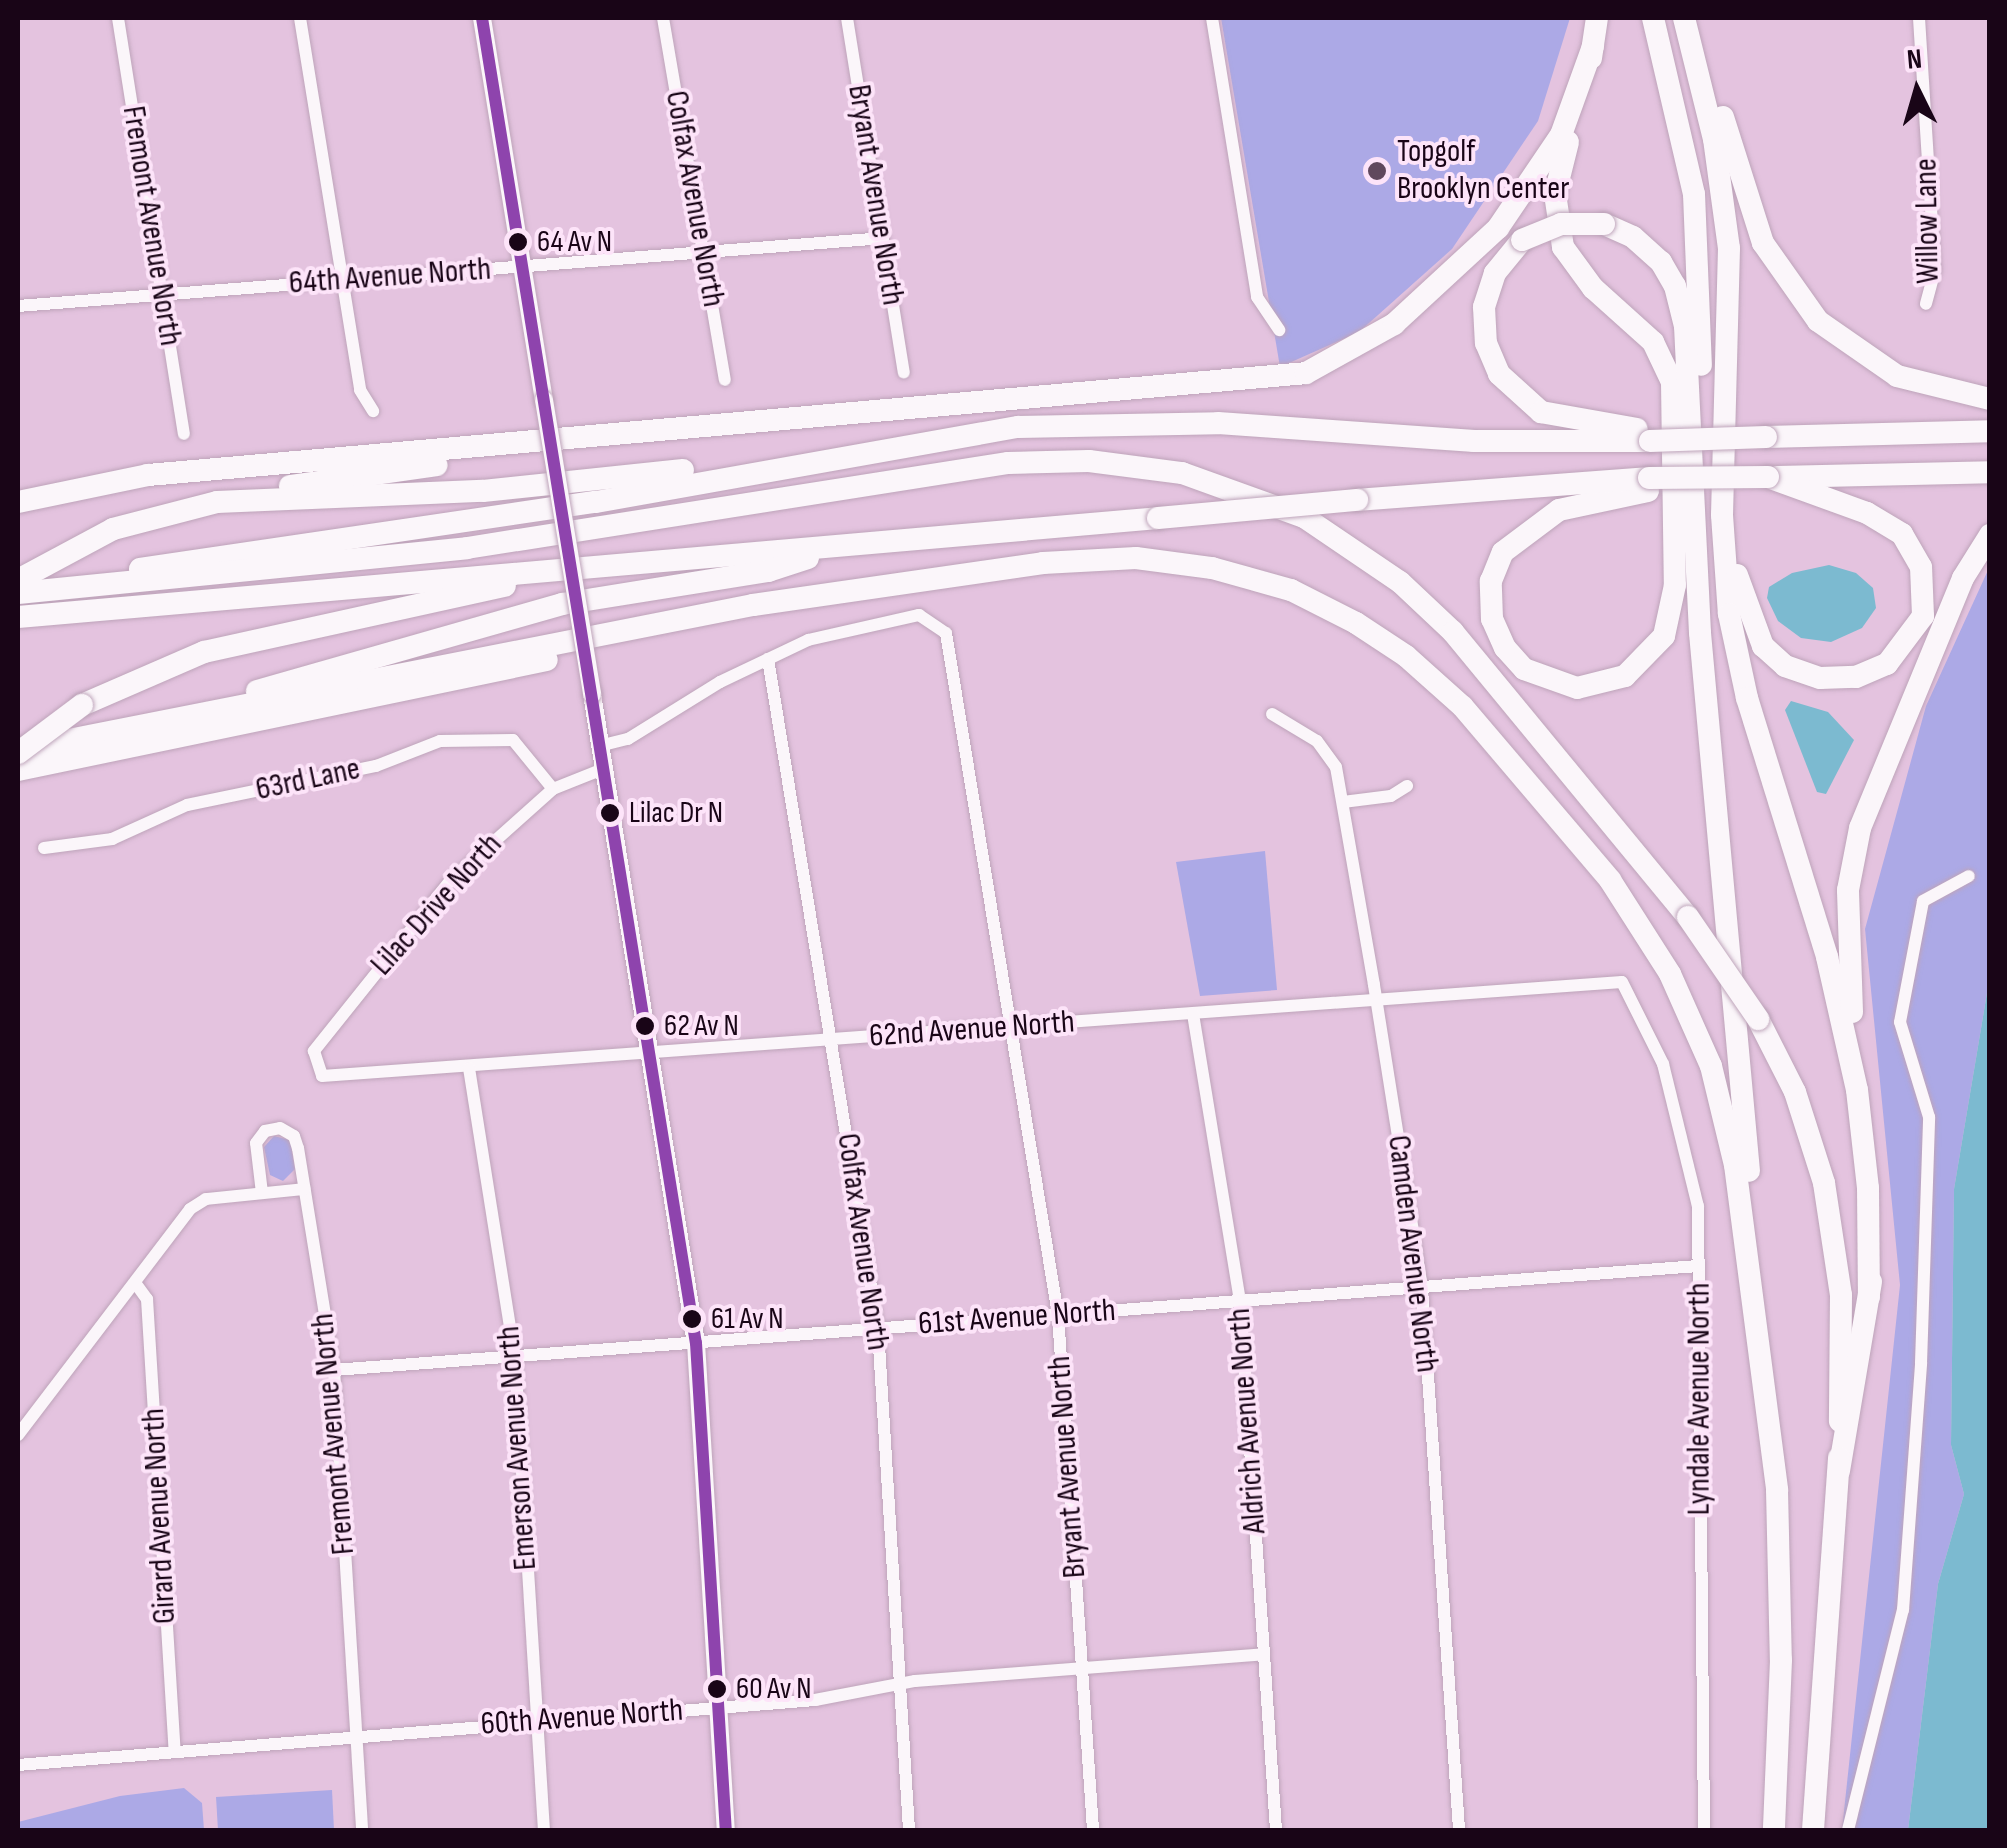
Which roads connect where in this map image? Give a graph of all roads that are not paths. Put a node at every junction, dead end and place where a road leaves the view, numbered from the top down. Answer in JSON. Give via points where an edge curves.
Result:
{"nodes":[{"id":1,"x":118,"y":18,"type":"edge"},
{"id":2,"x":300,"y":18,"type":"edge"},
{"id":3,"x":482,"y":18,"type":"edge"},
{"id":4,"x":664,"y":18,"type":"edge"},
{"id":5,"x":846,"y":18,"type":"edge"},
{"id":6,"x":1212,"y":18,"type":"edge"},
{"id":7,"x":1597,"y":18,"type":"edge"},
{"id":8,"x":1653,"y":18,"type":"edge"},
{"id":9,"x":1684,"y":18,"type":"edge"},
{"id":10,"x":1692,"y":18,"type":"edge"},
{"id":11,"x":1919,"y":18,"type":"edge"},
{"id":12,"x":1593,"y":46,"type":"junction"},
{"id":13,"x":882,"y":238,"type":"junction"},
{"id":14,"x":702,"y":252,"type":"junction"},
{"id":15,"x":520,"y":267,"type":"junction"},
{"id":16,"x":342,"y":281,"type":"junction"},
{"id":17,"x":162,"y":295,"type":"junction"},
{"id":18,"x":1926,"y":304,"type":"dead end"},
{"id":19,"x":18,"y":306,"type":"edge"},
{"id":20,"x":1280,"y":330,"type":"dead end"},
{"id":21,"x":904,"y":372,"type":"dead end"},
{"id":22,"x":725,"y":380,"type":"dead end"},
{"id":23,"x":1726,"y":392,"type":"junction"},
{"id":24,"x":1990,"y":399,"type":"edge"},
{"id":25,"x":373,"y":410,"type":"dead end"},
{"id":26,"x":1690,"y":412,"type":"junction"},
{"id":27,"x":753,"y":425,"type":"junction"},
{"id":28,"x":1990,"y":431,"type":"edge"},
{"id":29,"x":184,"y":434,"type":"dead end"},
{"id":30,"x":1651,"y":436,"type":"junction"},
{"id":31,"x":757,"y":470,"type":"junction"},
{"id":32,"x":1990,"y":472,"type":"edge"},
{"id":33,"x":1768,"y":477,"type":"junction"},
{"id":34,"x":1649,"y":484,"type":"junction"},
{"id":35,"x":18,"y":502,"type":"edge"},
{"id":36,"x":170,"y":511,"type":"junction"},
{"id":37,"x":1990,"y":534,"type":"edge"},
{"id":38,"x":839,"y":547,"type":"junction"},
{"id":39,"x":682,"y":559,"type":"junction"},
{"id":40,"x":18,"y":582,"type":"edge"},
{"id":41,"x":18,"y":592,"type":"edge"},
{"id":42,"x":253,"y":596,"type":"junction"},
{"id":43,"x":754,"y":604,"type":"junction"},
{"id":44,"x":18,"y":617,"type":"edge"},
{"id":45,"x":18,"y":626,"type":"edge"},
{"id":46,"x":768,"y":659,"type":"junction"},
{"id":47,"x":1272,"y":714,"type":"dead end"},
{"id":48,"x":599,"y":746,"type":"junction"},
{"id":49,"x":22,"y":751,"type":"edge"},
{"id":50,"x":603,"y":769,"type":"junction"},
{"id":51,"x":18,"y":770,"type":"edge"},
{"id":52,"x":1407,"y":786,"type":"dead end"},
{"id":53,"x":552,"y":789,"type":"junction"},
{"id":54,"x":1343,"y":802,"type":"junction"},
{"id":55,"x":44,"y":848,"type":"dead end"},
{"id":56,"x":1969,"y":876,"type":"dead end"},
{"id":57,"x":1622,"y":982,"type":"joint"},
{"id":58,"x":1374,"y":999,"type":"junction"},
{"id":59,"x":1193,"y":1014,"type":"junction"},
{"id":60,"x":1012,"y":1027,"type":"junction"},
{"id":61,"x":830,"y":1041,"type":"junction"},
{"id":62,"x":650,"y":1054,"type":"junction"},
{"id":63,"x":470,"y":1068,"type":"junction"},
{"id":64,"x":322,"y":1076,"type":"joint"},
{"id":65,"x":304,"y":1189,"type":"junction"},
{"id":66,"x":262,"y":1193,"type":"junction"},
{"id":67,"x":1699,"y":1266,"type":"junction"},
{"id":68,"x":136,"y":1284,"type":"junction"},
{"id":69,"x":1422,"y":1288,"type":"junction"},
{"id":70,"x":1869,"y":1297,"type":"junction"},
{"id":71,"x":1240,"y":1301,"type":"junction"},
{"id":72,"x":1058,"y":1315,"type":"junction"},
{"id":73,"x":878,"y":1329,"type":"junction"},
{"id":74,"x":696,"y":1343,"type":"junction"},
{"id":75,"x":515,"y":1357,"type":"junction"},
{"id":76,"x":1763,"y":1369,"type":"junction"},
{"id":77,"x":334,"y":1370,"type":"junction"},
{"id":78,"x":18,"y":1435,"type":"edge"},
{"id":79,"x":1839,"y":1471,"type":"junction"},
{"id":80,"x":1264,"y":1654,"type":"junction"},
{"id":81,"x":1082,"y":1667,"type":"junction"},
{"id":82,"x":900,"y":1683,"type":"junction"},
{"id":83,"x":719,"y":1708,"type":"junction"},
{"id":84,"x":537,"y":1721,"type":"junction"},
{"id":85,"x":356,"y":1737,"type":"junction"},
{"id":86,"x":174,"y":1752,"type":"junction"},
{"id":87,"x":18,"y":1764,"type":"edge"},
{"id":88,"x":362,"y":1830,"type":"edge"},
{"id":89,"x":544,"y":1830,"type":"edge"},
{"id":90,"x":726,"y":1830,"type":"edge"},
{"id":91,"x":910,"y":1830,"type":"edge"},
{"id":92,"x":1093,"y":1830,"type":"edge"},
{"id":93,"x":1276,"y":1830,"type":"edge"},
{"id":94,"x":1460,"y":1830,"type":"edge"},
{"id":95,"x":1704,"y":1830,"type":"edge"},
{"id":96,"x":1774,"y":1830,"type":"edge"},
{"id":97,"x":1813,"y":1830,"type":"edge"},
{"id":98,"x":1848,"y":1830,"type":"edge"}],
"edges":[{"from":1,"to":17,"type":"street","name":"Fremont Avenue North"},
{"from":2,"to":16,"type":"street"},
{"from":3,"to":15,"type":"street"},
{"from":4,"to":14,"type":"street","name":"Colfax Avenue North"},
{"from":5,"to":13,"type":"street","name":"Bryant Avenue North"},
{"from":6,"to":20,"type":"street","via":[[1257,297]]},
{"from":7,"to":12,"type":"highway"},
{"from":8,"to":26,"type":"highway","via":[[1684,136],[1698,228],[1702,350]]},
{"from":9,"to":23,"type":"highway","via":[[1726,210]]},
{"from":10,"to":24,"type":"highway","via":[[1758,231],[1791,291],[1826,330],[1874,365],[1934,390]]},
{"from":11,"to":18,"type":"street","name":"Willow Lane","via":[[1935,270]]},
{"from":12,"to":27,"type":"highway","via":[[1561,135],[1508,216],[1394,324],[1336,361],[1260,381]]},
{"from":12,"to":34,"type":"highway","via":[[1557,175],[1557,226],[1576,269],[1652,342],[1672,382],[1678,417],[1673,602],[1658,646],[1616,681],[1567,687],[1524,670],[1492,619],[1491,581],[1503,552],[1559,510]]},
{"from":13,"to":14,"type":"street","name":"64th Avenue North"},
{"from":13,"to":21,"type":"street","name":"Bryant Avenue North"},
{"from":14,"to":15,"type":"street","name":"64th Avenue North"},
{"from":14,"to":22,"type":"street","name":"Colfax Avenue North"},
{"from":15,"to":16,"type":"street","name":"64th Avenue North"},
{"from":15,"to":48,"type":"street","bridge":true},
{"from":16,"to":17,"type":"street","name":"64th Avenue North"},
{"from":16,"to":25,"type":"street","via":[[360,390]]},
{"from":17,"to":19,"type":"street","name":"64th Avenue North"},
{"from":17,"to":29,"type":"street","name":"Fremont Avenue North"},
{"from":23,"to":33,"type":"highway","via":[[1734,556],[1757,638],[1785,666],[1820,678],[1856,676],[1887,664],[1924,616],[1926,586],[1914,550],[1879,519]]},
{"from":23,"to":70,"type":"highway","via":[[1722,515],[1729,614],[1747,698],[1827,957],[1856,1090],[1868,1188]]},
{"from":26,"to":30,"type":"highway","bridge":true,"via":[[1685,326],[1672,278],[1640,242],[1604,224],[1560,224],[1522,240],[1495,274],[1484,306],[1486,343],[1499,374],[1541,412]]},
{"from":26,"to":76,"type":"highway","via":[[1700,634]]},
{"from":27,"to":35,"type":"highway","via":[[148,475]]},
{"from":27,"to":36,"type":"highway","via":[[326,480]]},
{"from":28,"to":30,"type":"highway","bridge":true},
{"from":30,"to":31,"type":"highway","via":[[1474,442],[1123,421],[1018,427]]},
{"from":31,"to":36,"type":"highway","via":[[687,470],[483,491],[242,500]]},
{"from":31,"to":40,"type":"highway","via":[[596,502]]},
{"from":32,"to":33,"type":"highway"},
{"from":33,"to":34,"type":"highway","bridge":true},
{"from":34,"to":38,"type":"highway","bridge":true,"via":[[1357,500]]},
{"from":36,"to":40,"type":"highway","via":[[71,547]]},
{"from":37,"to":70,"type":"highway","via":[[1963,578],[1872,794],[1850,871],[1850,1000],[1874,1207]]},
{"from":38,"to":39,"type":"highway"},
{"from":38,"to":49,"type":"highway","via":[[768,571],[562,604]]},
{"from":39,"to":42,"type":"highway"},
{"from":39,"to":49,"type":"highway","bridge":true,"via":[[320,623],[168,664],[82,706]]},
{"from":41,"to":79,"type":"highway","bridge":true,"via":[[467,548],[984,466],[1068,461],[1163,470],[1304,517],[1400,582],[1453,632],[1688,917],[1758,1019],[1801,1108],[1831,1217],[1842,1320]]},
{"from":42,"to":44,"type":"highway"},
{"from":42,"to":45,"type":"highway"},
{"from":43,"to":49,"type":"highway"},
{"from":43,"to":51,"type":"highway","via":[[723,622],[171,744]]},
{"from":43,"to":76,"type":"highway","via":[[975,571],[1136,558],[1212,568],[1290,590],[1406,656],[1470,715],[1610,880],[1680,994],[1731,1142]]},
{"from":46,"to":48,"type":"street","via":[[628,739]]},
{"from":46,"to":60,"type":"street","name":"Bryant Avenue North","via":[[808,640],[904,617],[932,618],[946,633]]},
{"from":46,"to":61,"type":"street","name":"Colfax Avenue North"},
{"from":47,"to":54,"type":"street","name":"Camden Avenue North","via":[[1330,756]]},
{"from":48,"to":50,"type":"street"},
{"from":50,"to":53,"type":"street","name":"Lilac Drive North"},
{"from":50,"to":62,"type":"street"},
{"from":52,"to":54,"type":"street","via":[[1390,796]]},
{"from":53,"to":55,"type":"street","name":"63rd Lane","via":[[513,740],[440,741],[376,766],[187,805],[112,840]]},
{"from":53,"to":64,"type":"street","name":"Lilac Drive North","via":[[450,882],[379,969],[314,1051]]},
{"from":54,"to":58,"type":"street","name":"Camden Avenue North"},
{"from":56,"to":98,"type":"street","via":[[1923,901],[1900,1022],[1928,1117],[1920,1375],[1903,1610]]},
{"from":57,"to":58,"type":"street","name":"62nd Avenue North"},
{"from":57,"to":67,"type":"street","name":"Lyndale Avenue North","via":[[1663,1064],[1677,1110],[1698,1206]]},
{"from":58,"to":59,"type":"street","name":"62nd Avenue North"},
{"from":58,"to":69,"type":"street","name":"Camden Avenue North"},
{"from":59,"to":60,"type":"street","name":"62nd Avenue North"},
{"from":59,"to":71,"type":"street","name":"Aldrich Avenue North"},
{"from":60,"to":61,"type":"street","name":"62nd Avenue North"},
{"from":60,"to":72,"type":"street","name":"Bryant Avenue North"},
{"from":61,"to":62,"type":"street","name":"62nd Avenue North"},
{"from":61,"to":73,"type":"street","name":"Colfax Avenue North"},
{"from":62,"to":63,"type":"street","name":"62nd Avenue North"},
{"from":62,"to":74,"type":"street"},
{"from":63,"to":64,"type":"street","name":"62nd Avenue North"},
{"from":63,"to":75,"type":"street","name":"Emerson Avenue North"},
{"from":65,"to":66,"type":"street"},
{"from":65,"to":66,"type":"street","name":"Fremont Avenue North","via":[[294,1136],[280,1128],[266,1130],[256,1143]]},
{"from":65,"to":77,"type":"street","name":"Fremont Avenue North"},
{"from":66,"to":68,"type":"street","via":[[190,1208]]},
{"from":67,"to":69,"type":"street","name":"61st Avenue North"},
{"from":67,"to":95,"type":"street","name":"Lyndale Avenue North"},
{"from":68,"to":78,"type":"street"},
{"from":68,"to":86,"type":"street","name":"Girard Avenue North","via":[[147,1298]]},
{"from":69,"to":71,"type":"street","name":"61st Avenue North"},
{"from":69,"to":94,"type":"street","name":"Camden Avenue North"},
{"from":70,"to":79,"type":"highway"},
{"from":71,"to":72,"type":"street","name":"61st Avenue North"},
{"from":71,"to":80,"type":"street","name":"Aldrich Avenue North"},
{"from":72,"to":73,"type":"street","name":"61st Avenue North"},
{"from":72,"to":81,"type":"street","name":"Bryant Avenue North"},
{"from":73,"to":74,"type":"street","name":"61st Avenue North"},
{"from":73,"to":82,"type":"street","name":"Colfax Avenue North"},
{"from":74,"to":75,"type":"street","name":"61st Avenue North"},
{"from":74,"to":83,"type":"street"},
{"from":75,"to":77,"type":"street","name":"61st Avenue North"},
{"from":75,"to":84,"type":"street","name":"Emerson Avenue North"},
{"from":76,"to":96,"type":"highway","via":[[1780,1574]]},
{"from":77,"to":85,"type":"street","name":"Fremont Avenue North"},
{"from":79,"to":97,"type":"highway"},
{"from":80,"to":81,"type":"street","name":"60th Avenue North"},
{"from":80,"to":93,"type":"street","name":"Aldrich Avenue North"},
{"from":81,"to":82,"type":"street","name":"60th Avenue North"},
{"from":81,"to":92,"type":"street","name":"Bryant Avenue North"},
{"from":82,"to":83,"type":"street","name":"60th Avenue North","via":[[832,1698]]},
{"from":82,"to":91,"type":"street","name":"Colfax Avenue North"},
{"from":83,"to":84,"type":"street","name":"60th Avenue North"},
{"from":83,"to":90,"type":"street"},
{"from":84,"to":85,"type":"street","name":"60th Avenue North"},
{"from":84,"to":89,"type":"street","name":"Emerson Avenue North"},
{"from":85,"to":86,"type":"street","name":"60th Avenue North"},
{"from":85,"to":88,"type":"street","name":"Fremont Avenue North"},
{"from":86,"to":87,"type":"street","name":"60th Avenue North"}]}
